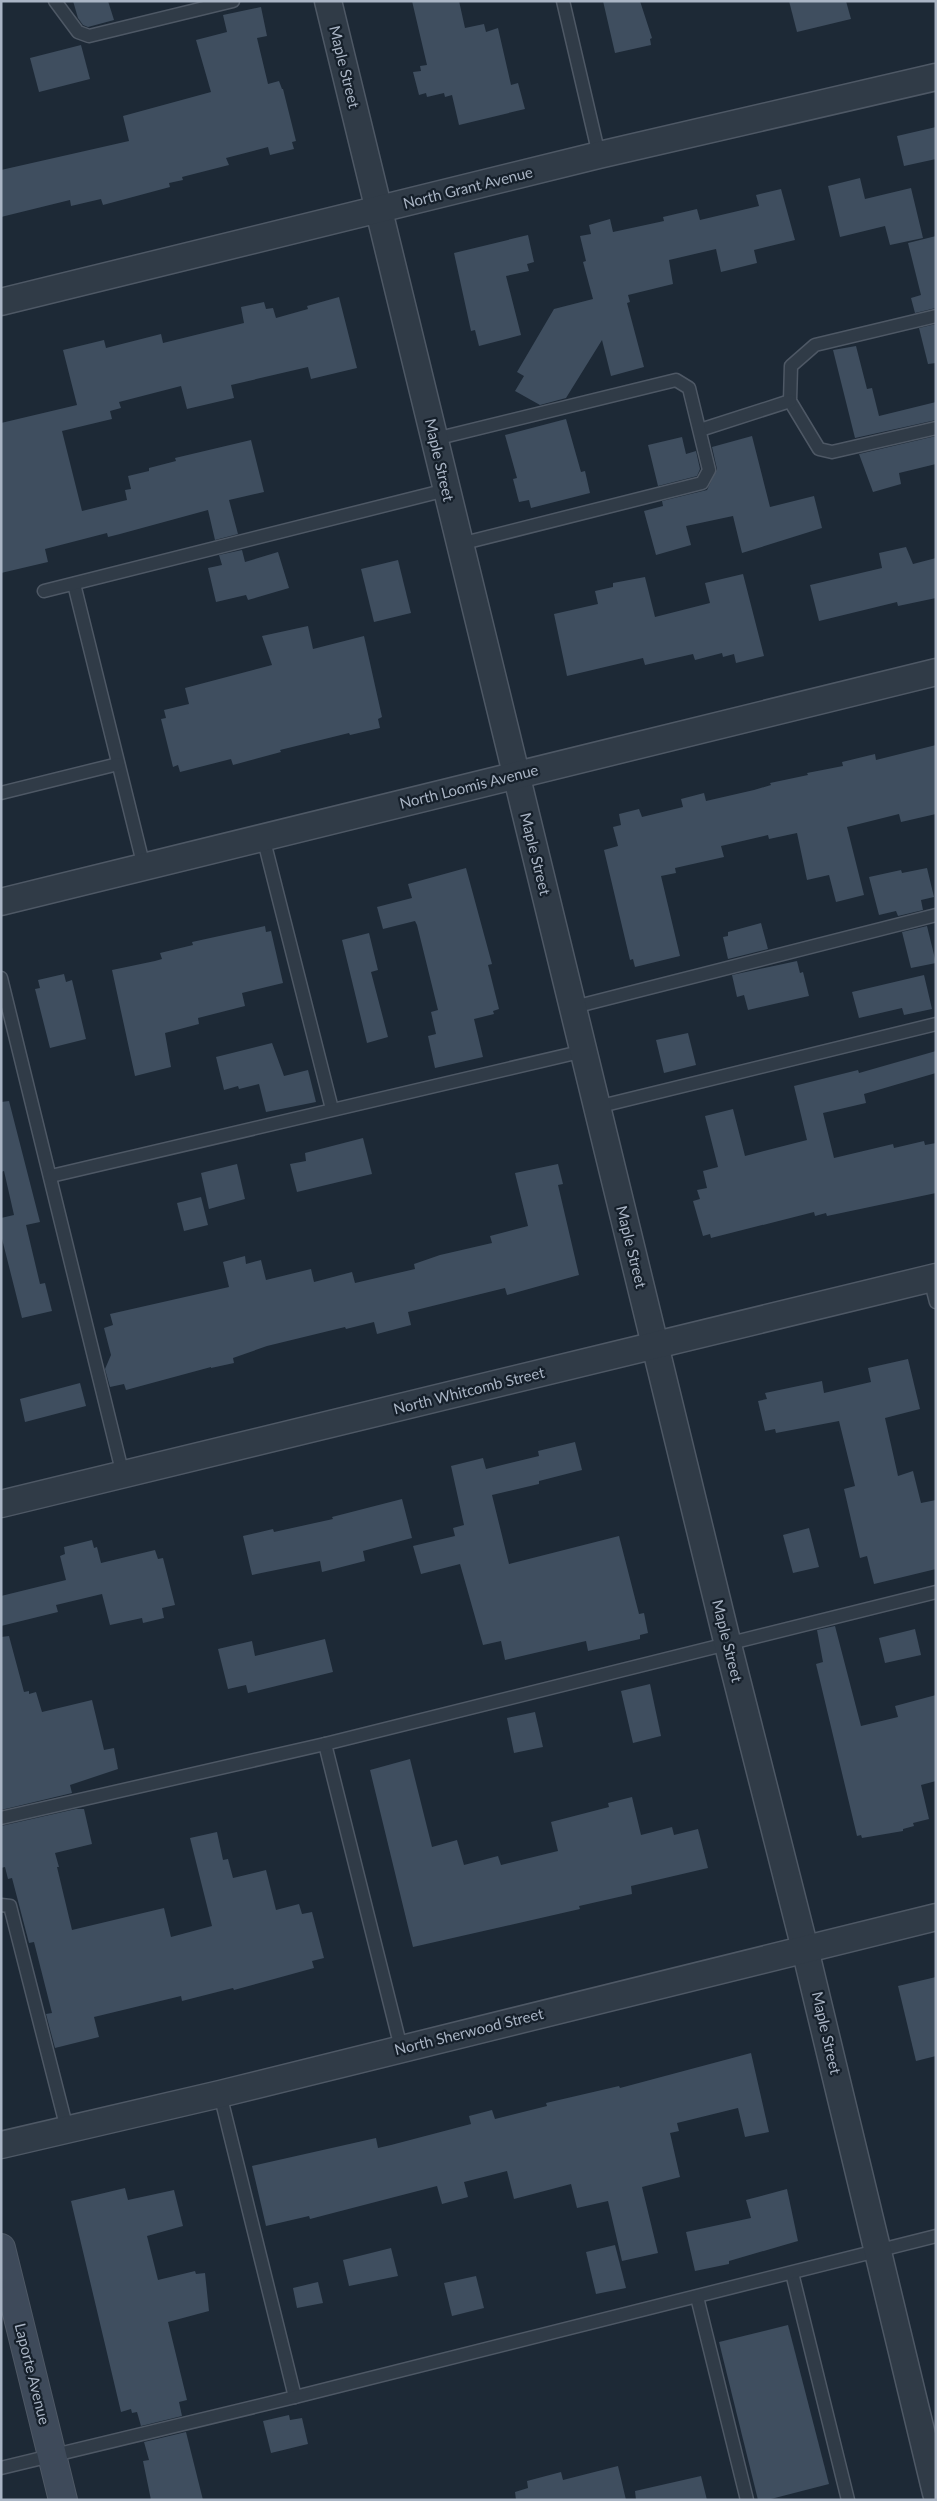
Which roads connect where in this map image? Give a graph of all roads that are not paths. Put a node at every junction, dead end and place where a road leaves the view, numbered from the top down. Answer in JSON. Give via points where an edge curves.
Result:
{"nodes":[{"id":1,"x":56,"y":1,"type":"edge"},
{"id":2,"x":233,"y":1,"type":"edge"},
{"id":3,"x":328,"y":1,"type":"edge"},
{"id":4,"x":563,"y":1,"type":"edge"},
{"id":5,"x":936,"y":77,"type":"edge"},
{"id":6,"x":599,"y":155,"type":"junction"},
{"id":7,"x":378,"y":211,"type":"junction"},
{"id":8,"x":1,"y":302,"type":"edge"},
{"id":9,"x":936,"y":316,"type":"edge"},
{"id":10,"x":790,"y":401,"type":"junction"},
{"id":11,"x":936,"y":428,"type":"edge"},
{"id":12,"x":700,"y":430,"type":"junction"},
{"id":13,"x":435,"y":439,"type":"junction"},
{"id":14,"x":446,"y":490,"type":"junction"},
{"id":15,"x":460,"y":544,"type":"junction"},
{"id":16,"x":74,"y":584,"type":"junction"},
{"id":17,"x":44,"y":592,"type":"dead end"},
{"id":18,"x":936,"y":672,"type":"edge"},
{"id":19,"x":118,"y":764,"type":"junction"},
{"id":20,"x":516,"y":776,"type":"junction"},
{"id":21,"x":1,"y":793,"type":"edge"},
{"id":22,"x":263,"y":837,"type":"junction"},
{"id":23,"x":144,"y":867,"type":"junction"},
{"id":24,"x":1,"y":902,"type":"edge"},
{"id":25,"x":936,"y":915,"type":"edge"},
{"id":26,"x":1,"y":978,"type":"edge"},
{"id":27,"x":574,"y":1007,"type":"junction"},
{"id":28,"x":936,"y":1024,"type":"edge"},
{"id":29,"x":584,"y":1051,"type":"junction"},
{"id":30,"x":597,"y":1107,"type":"junction"},
{"id":31,"x":332,"y":1109,"type":"junction"},
{"id":32,"x":51,"y":1176,"type":"junction"},
{"id":33,"x":934,"y":1286,"type":"edge"},
{"id":34,"x":656,"y":1346,"type":"junction"},
{"id":35,"x":123,"y":1475,"type":"junction"},
{"id":36,"x":1,"y":1504,"type":"edge"},
{"id":37,"x":936,"y":1592,"type":"edge"},
{"id":38,"x":728,"y":1645,"type":"junction"},
{"id":39,"x":325,"y":1744,"type":"junction"},
{"id":40,"x":1,"y":1818,"type":"edge"},
{"id":41,"x":6,"y":1906,"type":"edge"},
{"id":42,"x":936,"y":1917,"type":"edge"},
{"id":43,"x":805,"y":1949,"type":"junction"},
{"id":44,"x":401,"y":2048,"type":"junction"},
{"id":45,"x":220,"y":2094,"type":"junction"},
{"id":46,"x":66,"y":2129,"type":"junction"},
{"id":47,"x":1,"y":2146,"type":"edge"},
{"id":48,"x":936,"y":2236,"type":"edge"},
{"id":49,"x":1,"y":2248,"type":"edge"},
{"id":50,"x":878,"y":2251,"type":"junction"},
{"id":51,"x":792,"y":2273,"type":"junction"},
{"id":52,"x":697,"y":2297,"type":"junction"},
{"id":53,"x":295,"y":2398,"type":"junction"},
{"id":54,"x":52,"y":2455,"type":"junction"},
{"id":55,"x":1,"y":2468,"type":"edge"},
{"id":56,"x":936,"y":2493,"type":"edge"},
{"id":57,"x":63,"y":2500,"type":"edge"},
{"id":58,"x":748,"y":2500,"type":"edge"},
{"id":59,"x":848,"y":2500,"type":"edge"}],
"edges":[{"from":1,"to":2,"type":"lane","via":[[78,32],[89,36]]},
{"from":3,"to":7,"type":"street","name":"Maple Street"},
{"from":4,"to":6,"type":"lane"},
{"from":5,"to":6,"type":"street","name":"North Grant Avenue"},
{"from":6,"to":7,"type":"street","name":"North Grant Avenue"},
{"from":7,"to":8,"type":"street","name":"North Grant Avenue"},
{"from":7,"to":13,"type":"street","name":"Maple Street"},
{"from":9,"to":10,"type":"lane","via":[[815,345],[791,366]]},
{"from":10,"to":11,"type":"lane","via":[[819,449],[832,452]]},
{"from":10,"to":12,"type":"lane"},
{"from":12,"to":13,"type":"lane","via":[[689,388],[676,380]]},
{"from":12,"to":15,"type":"lane","via":[[709,470],[702,483]]},
{"from":13,"to":14,"type":"street","name":"Maple Street"},
{"from":14,"to":15,"type":"street","name":"Maple Street"},
{"from":14,"to":16,"type":"lane"},
{"from":15,"to":20,"type":"street","name":"Maple Street"},
{"from":16,"to":17,"type":"lane"},
{"from":16,"to":19,"type":"lane"},
{"from":18,"to":20,"type":"street","name":"North Loomis Avenue"},
{"from":19,"to":21,"type":"lane"},
{"from":19,"to":23,"type":"lane"},
{"from":20,"to":22,"type":"street","name":"North Loomis Avenue"},
{"from":20,"to":27,"type":"street","name":"Maple Street"},
{"from":22,"to":23,"type":"street","name":"North Loomis Avenue"},
{"from":22,"to":31,"type":"lane"},
{"from":23,"to":24,"type":"street","name":"North Loomis Avenue"},
{"from":25,"to":27,"type":"lane"},
{"from":26,"to":32,"type":"lane"},
{"from":27,"to":29,"type":"street","name":"Maple Street"},
{"from":28,"to":30,"type":"lane"},
{"from":29,"to":30,"type":"street","name":"Maple Street"},
{"from":29,"to":31,"type":"lane"},
{"from":30,"to":34,"type":"street","name":"Maple Street"},
{"from":31,"to":32,"type":"lane"},
{"from":32,"to":35,"type":"lane"},
{"from":33,"to":34,"type":"street","name":"North Whitcomb Street"},
{"from":34,"to":35,"type":"street","name":"North Whitcomb Street"},
{"from":34,"to":38,"type":"street","name":"Maple Street"},
{"from":35,"to":36,"type":"street","name":"North Whitcomb Street"},
{"from":37,"to":38,"type":"lane"},
{"from":38,"to":39,"type":"lane"},
{"from":38,"to":43,"type":"street","name":"Maple Street"},
{"from":39,"to":40,"type":"lane"},
{"from":39,"to":44,"type":"lane"},
{"from":41,"to":46,"type":"lane"},
{"from":42,"to":43,"type":"street","name":"North Sherwood Street"},
{"from":43,"to":44,"type":"street","name":"North Sherwood Street"},
{"from":43,"to":50,"type":"street","name":"Maple Street"},
{"from":44,"to":45,"type":"street","name":"North Sherwood Street"},
{"from":45,"to":46,"type":"street","name":"North Sherwood Street"},
{"from":45,"to":53,"type":"lane"},
{"from":46,"to":47,"type":"street","name":"North Sherwood Street"},
{"from":48,"to":50,"type":"lane"},
{"from":49,"to":54,"type":"street","name":"Laporte Avenue"},
{"from":50,"to":51,"type":"lane"},
{"from":50,"to":56,"type":"street","name":"Maple Street"},
{"from":51,"to":52,"type":"lane"},
{"from":51,"to":59,"type":"lane"},
{"from":52,"to":53,"type":"lane"},
{"from":52,"to":58,"type":"lane"},
{"from":53,"to":54,"type":"lane"},
{"from":54,"to":55,"type":"lane"},
{"from":54,"to":57,"type":"street","name":"Laporte Avenue"}]}
